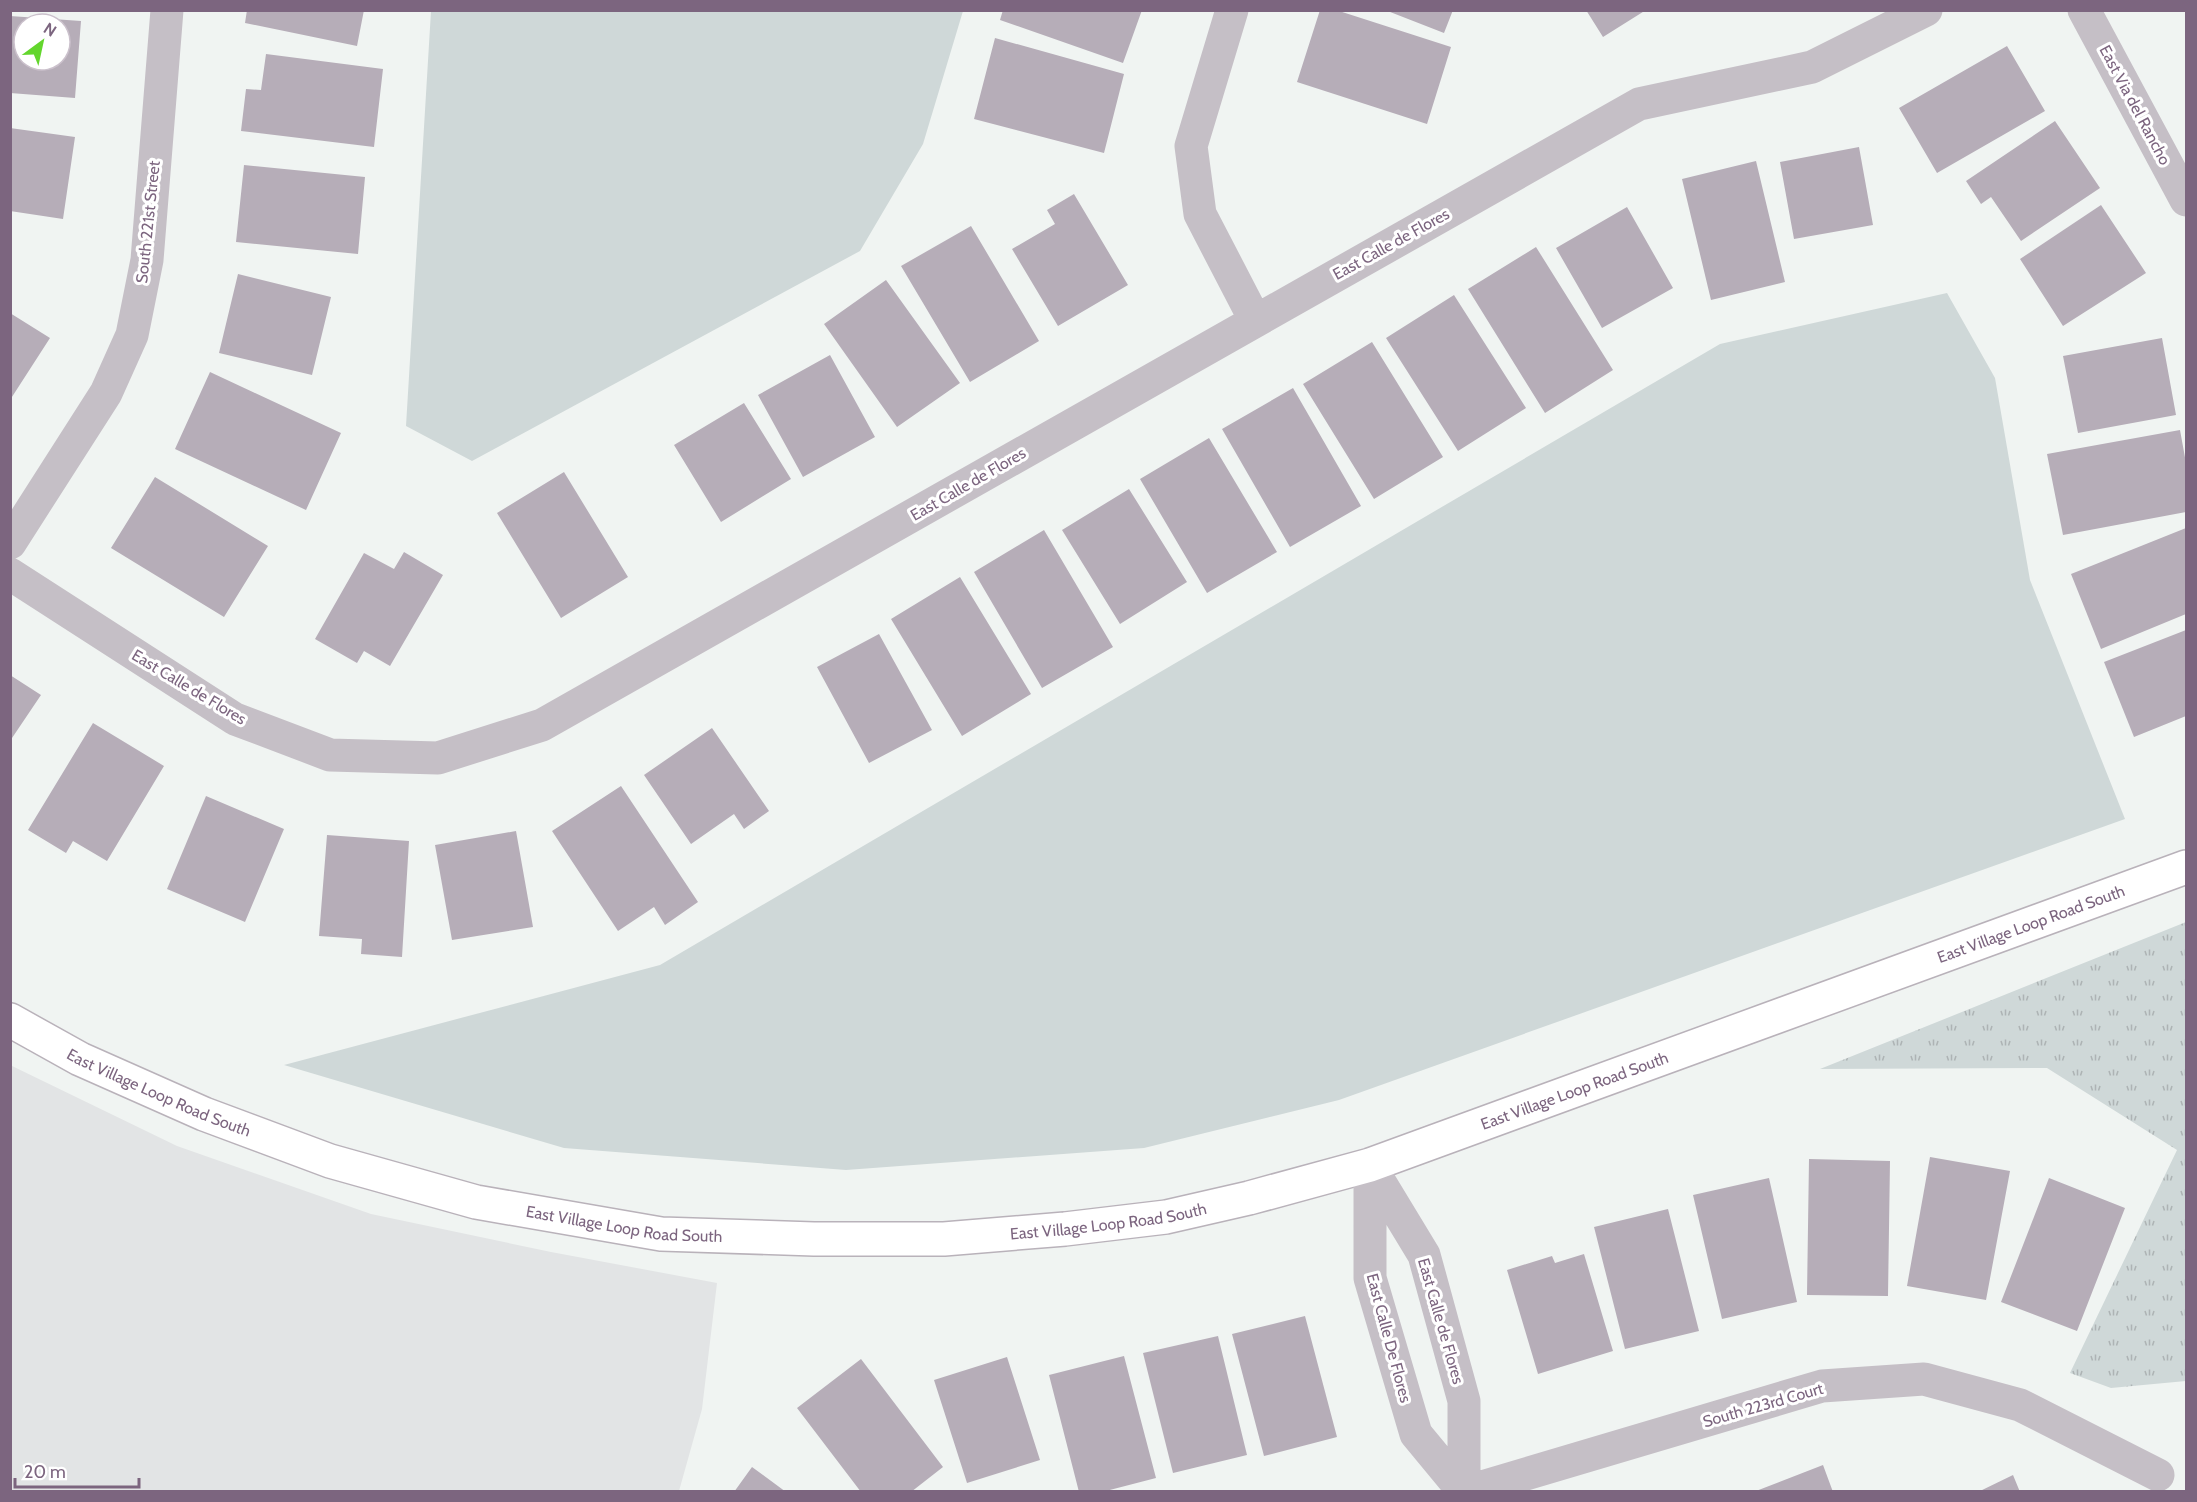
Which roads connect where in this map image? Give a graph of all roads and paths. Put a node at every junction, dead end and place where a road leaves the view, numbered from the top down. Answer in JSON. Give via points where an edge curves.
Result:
{"nodes":[{"id":1,"x":167,"y":10,"type":"edge"},
{"id":2,"x":1232,"y":10,"type":"edge"},
{"id":3,"x":1926,"y":10,"type":"edge"},
{"id":4,"x":2084,"y":10,"type":"edge"},
{"id":5,"x":2187,"y":200,"type":"edge"},
{"id":6,"x":1255,"y":320,"type":"junction"},
{"id":7,"x":10,"y":543,"type":"edge"},
{"id":8,"x":10,"y":574,"type":"edge"},
{"id":9,"x":2187,"y":867,"type":"edge"},
{"id":10,"x":10,"y":1020,"type":"edge"},
{"id":11,"x":1370,"y":1165,"type":"junction"},
{"id":12,"x":2158,"y":1475,"type":"dead end"},
{"id":13,"x":1465,"y":1491,"type":"edge"}],
"edges":[{"from":1,"to":7,"type":"street","name":"South 221st Street","via":[[147,260],[132,335],[106,393]]},
{"from":2,"to":6,"type":"street","via":[[1191,146],[1200,214]]},
{"from":3,"to":6,"type":"street","name":"East Calle de Flores","via":[[1812,67],[1639,104]]},
{"from":4,"to":5,"type":"street","name":"East Via del Rancho"},
{"from":6,"to":8,"type":"street","name":"East Calle de Flores","via":[[542,725],[438,758],[330,755],[235,719]]},
{"from":9,"to":11,"type":"street","name":"East Village Loop Road South"},
{"from":10,"to":11,"type":"street","name":"East Village Loop Road South","via":[[80,1059],[204,1114],[330,1161],[476,1202],[661,1234],[944,1239],[1065,1229],[1166,1217]]},
{"from":11,"to":13,"type":"street","name":"East Calle de Flores","via":[[1424,1256],[1464,1401]]},
{"from":11,"to":13,"type":"street","name":"East Calle De Flores","via":[[1373,1289],[1416,1434]]},
{"from":12,"to":13,"type":"street","name":"South 223rd Court","via":[[2020,1405],[1924,1379],[1822,1386]]}]}
